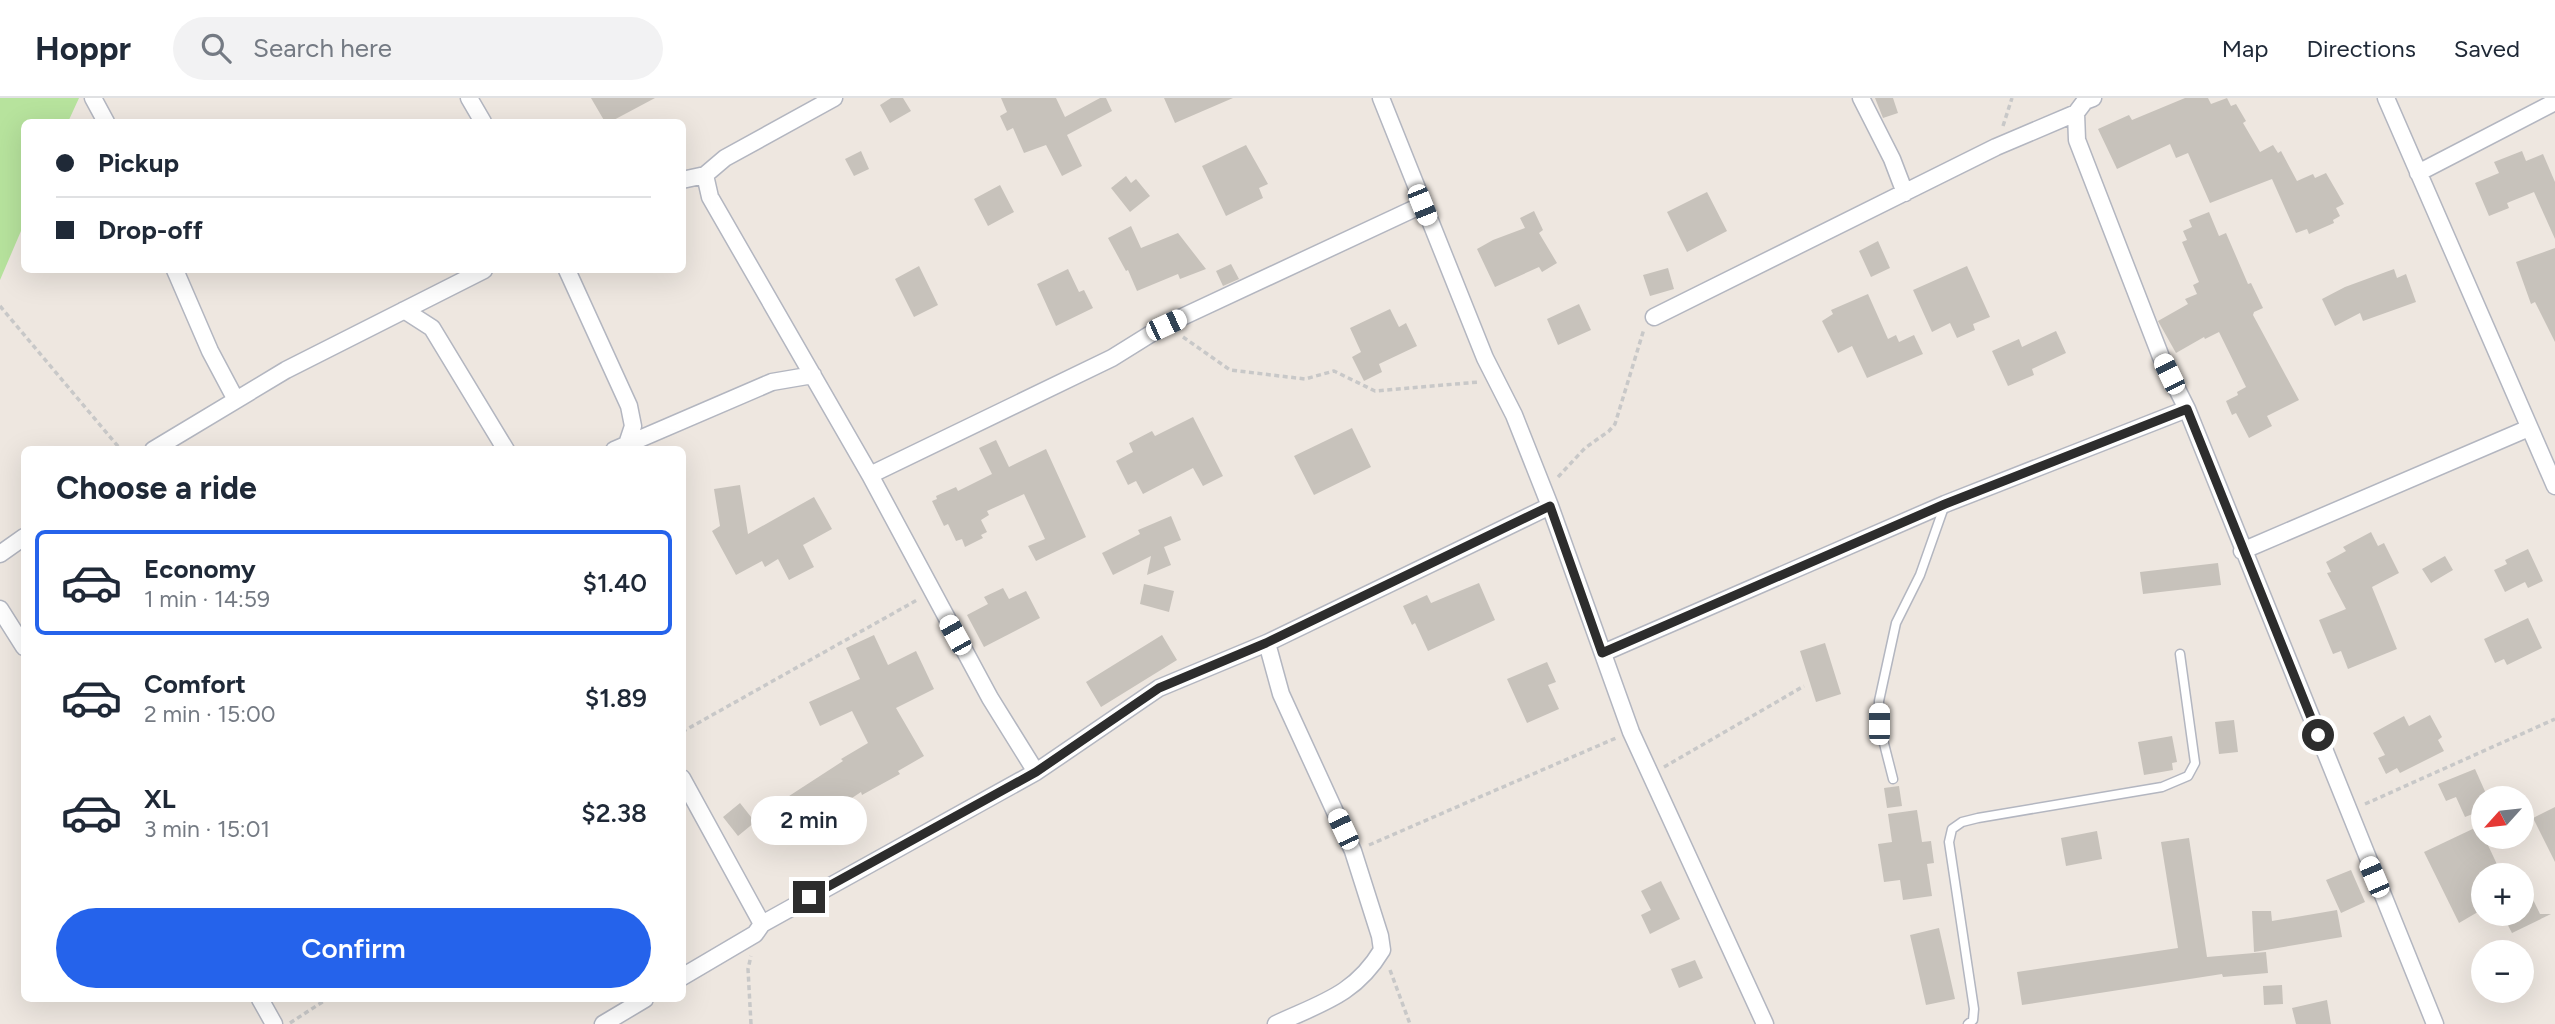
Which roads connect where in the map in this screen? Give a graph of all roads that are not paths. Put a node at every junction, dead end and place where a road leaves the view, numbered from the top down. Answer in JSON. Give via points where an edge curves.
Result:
{"nodes":[{"id":1,"x":93,"y":98,"type":"edge"},
{"id":2,"x":469,"y":98,"type":"edge"},
{"id":3,"x":834,"y":98,"type":"edge"},
{"id":4,"x":1381,"y":98,"type":"edge"},
{"id":5,"x":1861,"y":98,"type":"edge"},
{"id":6,"x":2093,"y":98,"type":"edge"},
{"id":7,"x":2386,"y":98,"type":"edge"},
{"id":8,"x":2555,"y":102,"type":"edge"},
{"id":9,"x":2076,"y":113,"type":"junction"},
{"id":10,"x":104,"y":119,"type":"edge"},
{"id":11,"x":482,"y":119,"type":"edge"},
{"id":12,"x":2418,"y":173,"type":"junction"},
{"id":13,"x":705,"y":175,"type":"junction"},
{"id":14,"x":686,"y":179,"type":"edge"},
{"id":15,"x":1905,"y":193,"type":"junction"},
{"id":16,"x":1422,"y":205,"type":"junction"},
{"id":17,"x":176,"y":273,"type":"edge"},
{"id":18,"x":478,"y":273,"type":"edge"},
{"id":19,"x":568,"y":273,"type":"edge"},
{"id":20,"x":433,"y":295,"type":"junction"},
{"id":21,"x":404,"y":310,"type":"junction"},
{"id":22,"x":1654,"y":317,"type":"road end"},
{"id":23,"x":432,"y":328,"type":"junction"},
{"id":24,"x":813,"y":375,"type":"junction"},
{"id":25,"x":236,"y":400,"type":"junction"},
{"id":26,"x":2187,"y":409,"type":"junction"},
{"id":27,"x":2529,"y":428,"type":"junction"},
{"id":28,"x":160,"y":446,"type":"edge"},
{"id":29,"x":504,"y":446,"type":"edge"},
{"id":30,"x":621,"y":446,"type":"edge"},
{"id":31,"x":622,"y":446,"type":"edge"},
{"id":32,"x":870,"y":475,"type":"junction"},
{"id":33,"x":2555,"y":486,"type":"edge"},
{"id":34,"x":1547,"y":499,"type":"junction"},
{"id":35,"x":1945,"y":504,"type":"junction"},
{"id":36,"x":21,"y":539,"type":"edge"},
{"id":37,"x":2242,"y":551,"type":"junction"},
{"id":38,"x":0,"y":554,"type":"edge"},
{"id":39,"x":0,"y":609,"type":"edge"},
{"id":40,"x":21,"y":642,"type":"edge"},
{"id":41,"x":1266,"y":643,"type":"junction"},
{"id":42,"x":1602,"y":653,"type":"junction"},
{"id":43,"x":2180,"y":654,"type":"dead end"},
{"id":44,"x":1036,"y":772,"type":"junction"},
{"id":45,"x":1893,"y":779,"type":"dead end"},
{"id":46,"x":686,"y":786,"type":"edge"},
{"id":47,"x":759,"y":929,"type":"junction"},
{"id":48,"x":686,"y":975,"type":"edge"},
{"id":49,"x":262,"y":1002,"type":"edge"},
{"id":50,"x":640,"y":1002,"type":"edge"},
{"id":51,"x":274,"y":1024,"type":"edge"},
{"id":52,"x":603,"y":1024,"type":"edge"},
{"id":53,"x":1276,"y":1024,"type":"edge"},
{"id":54,"x":1765,"y":1024,"type":"edge"},
{"id":55,"x":1968,"y":1024,"type":"edge"},
{"id":56,"x":2435,"y":1024,"type":"edge"}],
"edges":[{"from":1,"to":10,"type":"street"},
{"from":2,"to":11,"type":"street"},
{"from":3,"to":13,"type":"street","via":[[725,158]]},
{"from":4,"to":16,"type":"street"},
{"from":5,"to":15,"type":"street"},
{"from":6,"to":9,"type":"street"},
{"from":7,"to":12,"type":"street"},
{"from":8,"to":12,"type":"street"},
{"from":9,"to":15,"type":"street"},
{"from":9,"to":26,"type":"street","via":[[2077,140],[2161,357]]},
{"from":12,"to":27,"type":"street"},
{"from":13,"to":14,"type":"street"},
{"from":13,"to":24,"type":"street","via":[[710,197]]},
{"from":15,"to":22,"type":"street"},
{"from":16,"to":32,"type":"street","via":[[1166,325],[1114,356]]},
{"from":16,"to":34,"type":"street"},
{"from":17,"to":25,"type":"street"},
{"from":18,"to":20,"type":"street"},
{"from":19,"to":30,"type":"street","via":[[629,406],[633,426]]},
{"from":20,"to":21,"type":"street"},
{"from":20,"to":23,"type":"street"},
{"from":21,"to":23,"type":"street"},
{"from":21,"to":25,"type":"street"},
{"from":23,"to":29,"type":"street"},
{"from":24,"to":31,"type":"street","via":[[772,382]]},
{"from":24,"to":32,"type":"street"},
{"from":25,"to":28,"type":"street"},
{"from":26,"to":35,"type":"street"},
{"from":26,"to":37,"type":"street"},
{"from":27,"to":33,"type":"street"},
{"from":27,"to":37,"type":"street"},
{"from":32,"to":44,"type":"street","via":[[990,698]]},
{"from":34,"to":41,"type":"street"},
{"from":34,"to":42,"type":"street"},
{"from":35,"to":42,"type":"street"},
{"from":35,"to":45,"type":"lane","via":[[1920,575],[1896,623],[1879,701],[1879,724]]},
{"from":36,"to":38,"type":"street"},
{"from":37,"to":56,"type":"street"},
{"from":39,"to":40,"type":"street"},
{"from":41,"to":44,"type":"street","via":[[1159,688]]},
{"from":41,"to":53,"type":"street","via":[[1281,694],[1353,851],[1382,950],[1372,967],[1350,987]]},
{"from":42,"to":54,"type":"street","via":[[1631,732]]},
{"from":43,"to":55,"type":"lane","via":[[2195,763],[2188,776],[2162,787],[1978,818],[1952,829],[1949,842],[1974,1009]]},
{"from":44,"to":47,"type":"street"},
{"from":46,"to":47,"type":"street"},
{"from":47,"to":48,"type":"street"},
{"from":49,"to":51,"type":"street"},
{"from":50,"to":52,"type":"street"}]}
